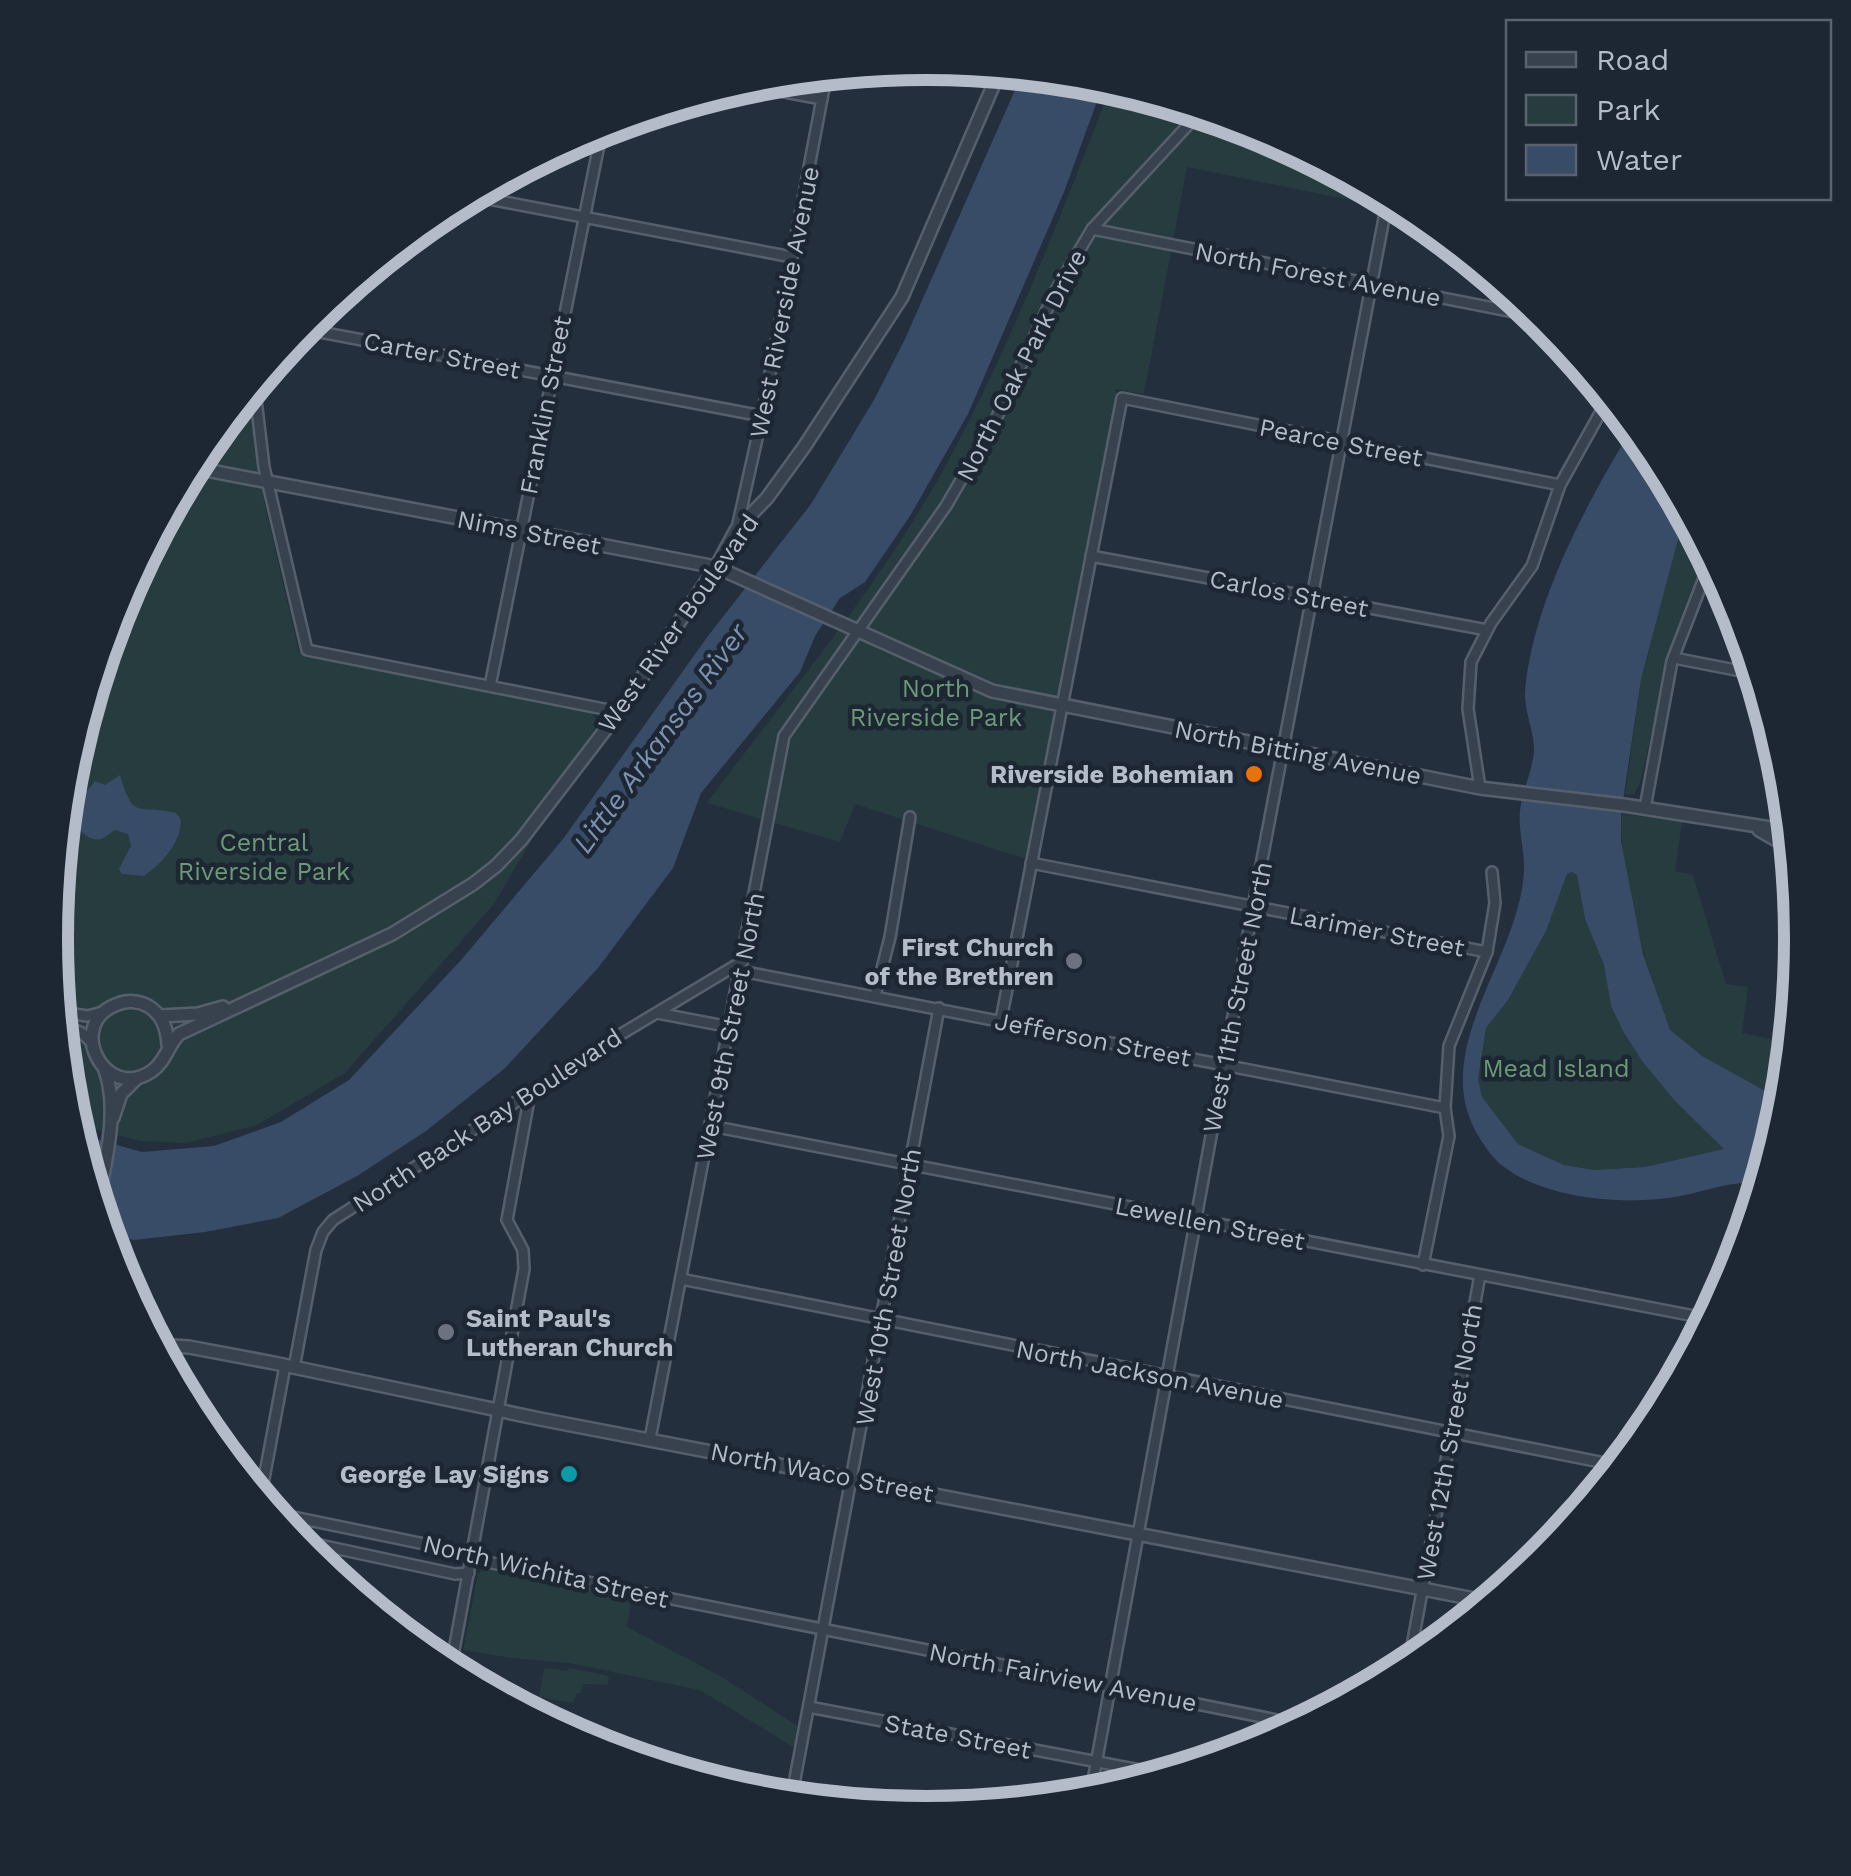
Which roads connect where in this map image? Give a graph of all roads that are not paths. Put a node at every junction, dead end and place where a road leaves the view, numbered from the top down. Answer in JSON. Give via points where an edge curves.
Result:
{"nodes":[{"id":1,"x":994,"y":83,"type":"edge"},
{"id":2,"x":824,"y":86,"type":"edge"},
{"id":3,"x":784,"y":92,"type":"edge"},
{"id":4,"x":822,"y":99,"type":"junction"},
{"id":5,"x":1190,"y":123,"type":"edge"},
{"id":6,"x":599,"y":144,"type":"edge"},
{"id":7,"x":491,"y":198,"type":"edge"},
{"id":8,"x":1385,"y":214,"type":"edge"},
{"id":9,"x":584,"y":216,"type":"junction"},
{"id":10,"x":1092,"y":229,"type":"junction"},
{"id":11,"x":792,"y":257,"type":"junction"},
{"id":12,"x":1372,"y":285,"type":"junction"},
{"id":13,"x":1511,"y":312,"type":"edge"},
{"id":14,"x":318,"y":332,"type":"edge"},
{"id":15,"x":551,"y":376,"type":"junction"},
{"id":16,"x":256,"y":402,"type":"edge"},
{"id":17,"x":1601,"y":410,"type":"edge"},
{"id":18,"x":762,"y":416,"type":"junction"},
{"id":19,"x":1343,"y":443,"type":"junction"},
{"id":20,"x":206,"y":470,"type":"edge"},
{"id":21,"x":267,"y":481,"type":"junction"},
{"id":22,"x":1560,"y":485,"type":"junction"},
{"id":23,"x":736,"y":530,"type":"junction"},
{"id":24,"x":520,"y":531,"type":"junction"},
{"id":25,"x":1091,"y":556,"type":"junction"},
{"id":26,"x":716,"y":567,"type":"junction"},
{"id":27,"x":1704,"y":579,"type":"edge"},
{"id":28,"x":1314,"y":598,"type":"junction"},
{"id":29,"x":1487,"y":630,"type":"junction"},
{"id":30,"x":857,"y":632,"type":"junction"},
{"id":31,"x":1674,"y":658,"type":"junction"},
{"id":32,"x":1741,"y":671,"type":"edge"},
{"id":33,"x":490,"y":686,"type":"junction"},
{"id":34,"x":1062,"y":705,"type":"junction"},
{"id":35,"x":619,"y":712,"type":"junction"},
{"id":36,"x":1284,"y":750,"type":"junction"},
{"id":37,"x":1480,"y":788,"type":"junction"},
{"id":38,"x":1646,"y":808,"type":"junction"},
{"id":39,"x":910,"y":817,"type":"dead end"},
{"id":40,"x":1750,"y":826,"type":"junction"},
{"id":41,"x":1776,"y":830,"type":"edge"},
{"id":42,"x":1778,"y":842,"type":"edge"},
{"id":43,"x":1031,"y":863,"type":"junction"},
{"id":44,"x":1492,"y":872,"type":"dead end"},
{"id":45,"x":1253,"y":907,"type":"junction"},
{"id":46,"x":1487,"y":952,"type":"junction"},
{"id":47,"x":742,"y":966,"type":"junction"},
{"id":48,"x":875,"y":996,"type":"junction"},
{"id":49,"x":251,"y":999,"type":"junction"},
{"id":50,"x":939,"y":1008,"type":"junction"},
{"id":51,"x":103,"y":1012,"type":"junction"},
{"id":52,"x":71,"y":1013,"type":"edge"},
{"id":53,"x":656,"y":1013,"type":"junction"},
{"id":54,"x":160,"y":1016,"type":"junction"},
{"id":55,"x":1001,"y":1020,"type":"junction"},
{"id":56,"x":730,"y":1027,"type":"junction"},
{"id":57,"x":73,"y":1029,"type":"edge"},
{"id":58,"x":91,"y":1042,"type":"junction"},
{"id":59,"x":168,"y":1045,"type":"junction"},
{"id":60,"x":1224,"y":1064,"type":"junction"},
{"id":61,"x":105,"y":1070,"type":"junction"},
{"id":62,"x":137,"y":1078,"type":"junction"},
{"id":63,"x":530,"y":1094,"type":"junction"},
{"id":64,"x":1445,"y":1108,"type":"junction"},
{"id":65,"x":710,"y":1126,"type":"junction"},
{"id":66,"x":110,"y":1127,"type":"junction"},
{"id":67,"x":910,"y":1165,"type":"junction"},
{"id":68,"x":102,"y":1177,"type":"edge"},
{"id":69,"x":1195,"y":1220,"type":"junction"},
{"id":70,"x":1423,"y":1264,"type":"junction"},
{"id":71,"x":1480,"y":1276,"type":"junction"},
{"id":72,"x":681,"y":1279,"type":"junction"},
{"id":73,"x":1695,"y":1316,"type":"edge"},
{"id":74,"x":882,"y":1320,"type":"junction"},
{"id":75,"x":171,"y":1346,"type":"edge"},
{"id":76,"x":289,"y":1367,"type":"junction"},
{"id":77,"x":1166,"y":1377,"type":"junction"},
{"id":78,"x":500,"y":1410,"type":"junction"},
{"id":79,"x":1451,"y":1433,"type":"junction"},
{"id":80,"x":650,"y":1439,"type":"junction"},
{"id":81,"x":1604,"y":1463,"type":"edge"},
{"id":82,"x":852,"y":1478,"type":"junction"},
{"id":83,"x":264,"y":1483,"type":"edge"},
{"id":84,"x":292,"y":1517,"type":"edge"},
{"id":85,"x":1137,"y":1533,"type":"junction"},
{"id":86,"x":319,"y":1545,"type":"edge"},
{"id":87,"x":472,"y":1559,"type":"junction"},
{"id":88,"x":469,"y":1573,"type":"junction"},
{"id":89,"x":1422,"y":1589,"type":"junction"},
{"id":90,"x":1472,"y":1599,"type":"edge"},
{"id":91,"x":824,"y":1630,"type":"junction"},
{"id":92,"x":1412,"y":1644,"type":"edge"},
{"id":93,"x":453,"y":1654,"type":"edge"},
{"id":94,"x":1109,"y":1686,"type":"junction"},
{"id":95,"x":809,"y":1707,"type":"junction"},
{"id":96,"x":1278,"y":1720,"type":"edge"},
{"id":97,"x":1096,"y":1763,"type":"junction"},
{"id":98,"x":1135,"y":1770,"type":"edge"},
{"id":99,"x":1093,"y":1780,"type":"edge"},
{"id":100,"x":793,"y":1786,"type":"edge"}],
"edges":[{"from":1,"to":23,"type":"street","name":"West River Boulevard","via":[[902,297],[768,498]]},
{"from":2,"to":4,"type":"street","name":"West Riverside Avenue"},
{"from":3,"to":4,"type":"street"},
{"from":4,"to":11,"type":"street","name":"West Riverside Avenue"},
{"from":5,"to":10,"type":"street","name":"North Oak Park Drive"},
{"from":6,"to":9,"type":"street","name":"Franklin Street"},
{"from":7,"to":9,"type":"street"},
{"from":8,"to":12,"type":"street","name":"West 11th Street North"},
{"from":9,"to":11,"type":"street"},
{"from":9,"to":15,"type":"street","name":"Franklin Street"},
{"from":10,"to":12,"type":"street","name":"North Forest Avenue"},
{"from":10,"to":30,"type":"street","name":"North Oak Park Drive","via":[[967,472]]},
{"from":11,"to":18,"type":"street","name":"West Riverside Avenue"},
{"from":12,"to":13,"type":"street","name":"North Forest Avenue"},
{"from":12,"to":19,"type":"street","name":"West 11th Street North"},
{"from":14,"to":15,"type":"street","name":"Carter Street"},
{"from":15,"to":18,"type":"street","name":"Carter Street"},
{"from":15,"to":24,"type":"street","name":"Franklin Street"},
{"from":16,"to":21,"type":"street"},
{"from":17,"to":22,"type":"street"},
{"from":18,"to":23,"type":"street","name":"West Riverside Avenue"},
{"from":19,"to":22,"type":"street","name":"Pearce Street"},
{"from":19,"to":25,"type":"street","name":"Pearce Street","via":[[1122,398]]},
{"from":19,"to":28,"type":"street","name":"West 11th Street North"},
{"from":20,"to":21,"type":"street","name":"Nims Street"},
{"from":21,"to":24,"type":"street","name":"Nims Street"},
{"from":21,"to":33,"type":"street","via":[[308,650]]},
{"from":22,"to":29,"type":"street","via":[[1532,566]]},
{"from":23,"to":26,"type":"street","name":"West River Boulevard"},
{"from":24,"to":26,"type":"street","name":"Nims Street"},
{"from":24,"to":33,"type":"street","name":"Franklin Street"},
{"from":25,"to":28,"type":"street","name":"Carlos Street"},
{"from":25,"to":34,"type":"street"},
{"from":26,"to":30,"type":"street","name":"Nims Street"},
{"from":26,"to":35,"type":"street","name":"West River Boulevard"},
{"from":27,"to":31,"type":"street"},
{"from":28,"to":29,"type":"street","name":"Carlos Street"},
{"from":28,"to":36,"type":"street","name":"West 11th Street North"},
{"from":29,"to":37,"type":"street","via":[[1468,688]]},
{"from":30,"to":34,"type":"street","name":"North Bitting Avenue","via":[[992,691]]},
{"from":30,"to":47,"type":"street","name":"West 9th Street North","via":[[784,736]]},
{"from":31,"to":32,"type":"street"},
{"from":31,"to":38,"type":"street"},
{"from":33,"to":35,"type":"street"},
{"from":34,"to":36,"type":"street","name":"North Bitting Avenue"},
{"from":34,"to":43,"type":"street"},
{"from":35,"to":49,"type":"street","name":"West River Boulevard","via":[[496,866],[392,934]]},
{"from":36,"to":37,"type":"street","name":"North Bitting Avenue"},
{"from":36,"to":45,"type":"street","name":"West 11th Street North"},
{"from":37,"to":38,"type":"street","name":"North Bitting Avenue"},
{"from":38,"to":40,"type":"street","name":"North Bitting Avenue"},
{"from":39,"to":48,"type":"street"},
{"from":40,"to":41,"type":"street","name":"North Bitting Avenue"},
{"from":40,"to":42,"type":"street","name":"North Bitting Avenue"},
{"from":43,"to":45,"type":"street","name":"Larimer Street"},
{"from":43,"to":55,"type":"street"},
{"from":44,"to":46,"type":"street"},
{"from":45,"to":46,"type":"street","name":"Larimer Street"},
{"from":45,"to":60,"type":"street","name":"West 11th Street North"},
{"from":46,"to":64,"type":"street","via":[[1454,1026]]},
{"from":47,"to":48,"type":"street","name":"Jefferson Street"},
{"from":47,"to":53,"type":"street","name":"North Back Bay Boulevard"},
{"from":47,"to":56,"type":"street","name":"West 9th Street North"},
{"from":48,"to":50,"type":"street","name":"Jefferson Street"},
{"from":49,"to":54,"type":"street","name":"West River Boulevard","via":[[198,1014]]},
{"from":49,"to":59,"type":"street","name":"West River Boulevard"},
{"from":50,"to":55,"type":"street","name":"Jefferson Street"},
{"from":50,"to":67,"type":"street","name":"West 10th Street North"},
{"from":51,"to":52,"type":"street"},
{"from":51,"to":54,"type":"street","via":[[126,1001]]},
{"from":51,"to":58,"type":"street"},
{"from":53,"to":56,"type":"street"},
{"from":53,"to":63,"type":"street","name":"North Back Bay Boulevard"},
{"from":54,"to":59,"type":"street"},
{"from":55,"to":60,"type":"street","name":"Jefferson Street"},
{"from":56,"to":65,"type":"street","name":"West 9th Street North"},
{"from":57,"to":58,"type":"street"},
{"from":58,"to":61,"type":"street"},
{"from":59,"to":62,"type":"street","via":[[158,1066]]},
{"from":60,"to":64,"type":"street","name":"Jefferson Street"},
{"from":60,"to":69,"type":"street","name":"West 11th Street North"},
{"from":61,"to":62,"type":"street"},
{"from":61,"to":66,"type":"street"},
{"from":62,"to":66,"type":"street","via":[[122,1094]]},
{"from":63,"to":76,"type":"street","name":"North Back Bay Boulevard","via":[[334,1220],[316,1250]]},
{"from":63,"to":78,"type":"street","via":[[508,1220],[524,1250],[524,1269]]},
{"from":64,"to":70,"type":"street","via":[[1449,1136]]},
{"from":65,"to":67,"type":"street","name":"Lewellen Street"},
{"from":65,"to":72,"type":"street","name":"West 9th Street North"},
{"from":66,"to":68,"type":"street"},
{"from":67,"to":69,"type":"street","name":"Lewellen Street"},
{"from":67,"to":74,"type":"street","name":"West 10th Street North"},
{"from":69,"to":70,"type":"street","name":"Lewellen Street"},
{"from":69,"to":77,"type":"street","name":"West 11th Street North"},
{"from":70,"to":71,"type":"street","name":"Lewellen Street"},
{"from":71,"to":73,"type":"street","name":"Lewellen Street"},
{"from":71,"to":79,"type":"street","name":"West 12th Street North"},
{"from":72,"to":74,"type":"street","name":"North Jackson Avenue"},
{"from":72,"to":80,"type":"street","name":"West 9th Street North"},
{"from":74,"to":77,"type":"street","name":"North Jackson Avenue"},
{"from":74,"to":82,"type":"street","name":"West 10th Street North"},
{"from":75,"to":76,"type":"street","name":"North Waco Street"},
{"from":76,"to":78,"type":"street","name":"North Waco Street"},
{"from":76,"to":83,"type":"street"},
{"from":77,"to":79,"type":"street","name":"North Jackson Avenue"},
{"from":77,"to":85,"type":"street","name":"West 11th Street North"},
{"from":78,"to":80,"type":"street","name":"North Waco Street"},
{"from":78,"to":87,"type":"street"},
{"from":79,"to":81,"type":"street","name":"North Jackson Avenue"},
{"from":79,"to":89,"type":"street","name":"West 12th Street North"},
{"from":80,"to":82,"type":"street","name":"North Waco Street"},
{"from":82,"to":85,"type":"street","name":"North Waco Street"},
{"from":82,"to":91,"type":"street","name":"West 10th Street North"},
{"from":84,"to":87,"type":"street","name":"North Wichita Street"},
{"from":85,"to":89,"type":"street","name":"North Waco Street"},
{"from":85,"to":94,"type":"street","name":"West 11th Street North"},
{"from":86,"to":88,"type":"street","name":"North Wichita Street"},
{"from":87,"to":88,"type":"street"},
{"from":87,"to":91,"type":"street","name":"North Wichita Street"},
{"from":88,"to":93,"type":"street"},
{"from":89,"to":90,"type":"street","name":"North Waco Street"},
{"from":89,"to":92,"type":"street","name":"West 12th Street North"},
{"from":91,"to":94,"type":"street","name":"North Fairview Avenue"},
{"from":91,"to":95,"type":"street","name":"West 10th Street North"},
{"from":94,"to":96,"type":"street","name":"North Fairview Avenue"},
{"from":94,"to":97,"type":"street","name":"West 11th Street North"},
{"from":95,"to":97,"type":"street","name":"State Street"},
{"from":95,"to":100,"type":"street","name":"West 10th Street North"},
{"from":97,"to":98,"type":"street","name":"State Street"},
{"from":97,"to":99,"type":"street","name":"West 11th Street North"}]}
